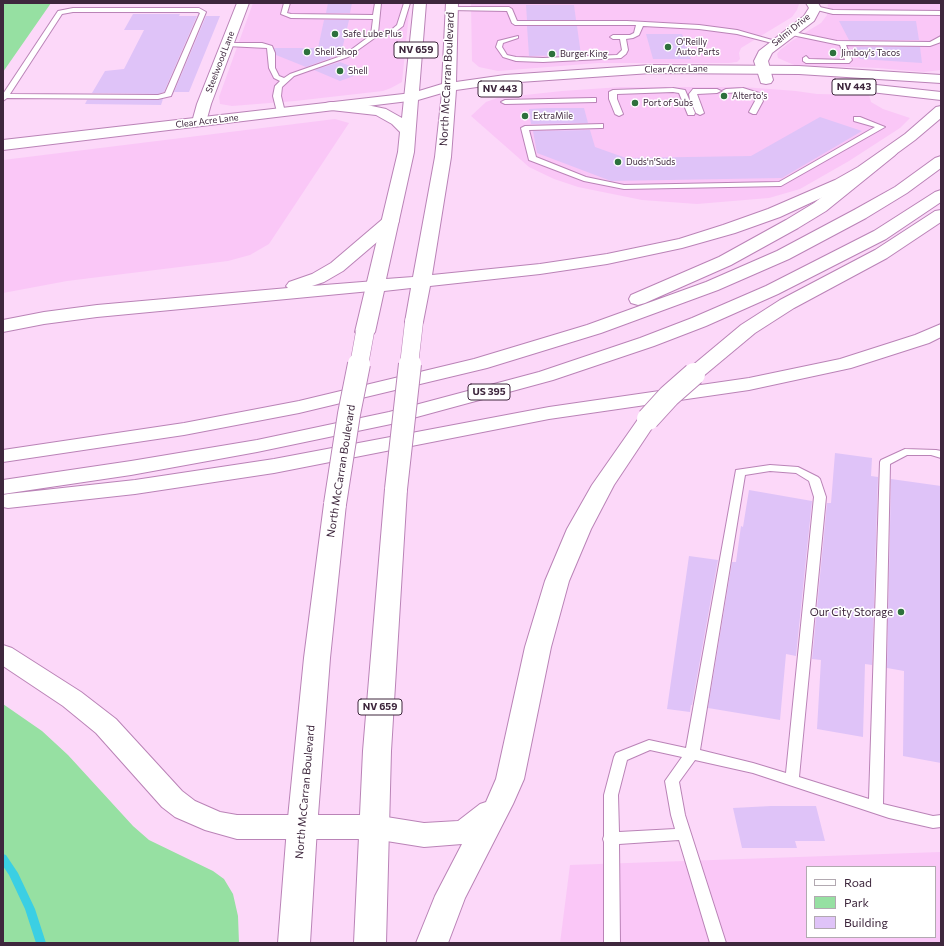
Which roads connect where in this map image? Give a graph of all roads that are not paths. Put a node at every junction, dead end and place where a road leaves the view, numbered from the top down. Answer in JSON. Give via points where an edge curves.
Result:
{"nodes":[{"id":1,"x":243,"y":3,"type":"edge"},
{"id":2,"x":287,"y":3,"type":"edge"},
{"id":3,"x":378,"y":3,"type":"edge"},
{"id":4,"x":407,"y":3,"type":"edge"},
{"id":5,"x":420,"y":3,"type":"edge"},
{"id":6,"x":452,"y":6,"type":"edge"},
{"id":7,"x":814,"y":6,"type":"edge"},
{"id":8,"x":941,"y":13,"type":"edge"},
{"id":9,"x":376,"y":17,"type":"junction"},
{"id":10,"x":640,"y":24,"type":"junction"},
{"id":11,"x":789,"y":33,"type":"junction"},
{"id":12,"x":374,"y":36,"type":"junction"},
{"id":13,"x":516,"y":37,"type":"dead end"},
{"id":14,"x":614,"y":37,"type":"dead end"},
{"id":15,"x":623,"y":38,"type":"junction"},
{"id":16,"x":941,"y":38,"type":"edge"},
{"id":17,"x":776,"y":42,"type":"junction"},
{"id":18,"x":227,"y":44,"type":"junction"},
{"id":19,"x":842,"y":44,"type":"junction"},
{"id":20,"x":450,"y":54,"type":"junction"},
{"id":21,"x":806,"y":58,"type":"dead end"},
{"id":22,"x":764,"y":75,"type":"junction"},
{"id":23,"x":516,"y":78,"type":"junction"},
{"id":24,"x":941,"y":79,"type":"edge"},
{"id":25,"x":285,"y":81,"type":"junction"},
{"id":26,"x":717,"y":91,"type":"dead end"},
{"id":27,"x":726,"y":91,"type":"dead end"},
{"id":28,"x":448,"y":92,"type":"junction"},
{"id":29,"x":412,"y":96,"type":"junction"},
{"id":30,"x":941,"y":96,"type":"edge"},
{"id":31,"x":4,"y":98,"type":"edge"},
{"id":32,"x":593,"y":100,"type":"dead end"},
{"id":33,"x":505,"y":102,"type":"dead end"},
{"id":34,"x":331,"y":106,"type":"junction"},
{"id":35,"x":941,"y":110,"type":"edge"},
{"id":36,"x":281,"y":112,"type":"junction"},
{"id":37,"x":700,"y":112,"type":"dead end"},
{"id":38,"x":753,"y":112,"type":"dead end"},
{"id":39,"x":691,"y":113,"type":"dead end"},
{"id":40,"x":619,"y":114,"type":"dead end"},
{"id":41,"x":858,"y":119,"type":"dead end"},
{"id":42,"x":199,"y":122,"type":"junction"},
{"id":43,"x":600,"y":126,"type":"dead end"},
{"id":44,"x":409,"y":132,"type":"junction"},
{"id":45,"x":3,"y":145,"type":"edge"},
{"id":46,"x":889,"y":153,"type":"junction"},
{"id":47,"x":941,"y":161,"type":"edge"},
{"id":48,"x":941,"y":195,"type":"edge"},
{"id":49,"x":941,"y":215,"type":"edge"},
{"id":50,"x":391,"y":220,"type":"junction"},
{"id":51,"x":422,"y":280,"type":"junction"},
{"id":52,"x":375,"y":286,"type":"junction"},
{"id":53,"x":263,"y":295,"type":"junction"},
{"id":54,"x":3,"y":326,"type":"edge"},
{"id":55,"x":941,"y":330,"type":"edge"},
{"id":56,"x":366,"y":392,"type":"junction"},
{"id":57,"x":941,"y":455,"type":"edge"},
{"id":58,"x":3,"y":456,"type":"edge"},
{"id":59,"x":3,"y":487,"type":"edge"},
{"id":60,"x":3,"y":501,"type":"edge"},
{"id":61,"x":3,"y":654,"type":"edge"},
{"id":62,"x":692,"y":754,"type":"junction"},
{"id":63,"x":792,"y":780,"type":"junction"},
{"id":64,"x":499,"y":804,"type":"junction"},
{"id":65,"x":876,"y":808,"type":"junction"},
{"id":66,"x":941,"y":821,"type":"edge"},
{"id":67,"x":374,"y":827,"type":"junction"},
{"id":68,"x":302,"y":828,"type":"junction"},
{"id":69,"x":684,"y":834,"type":"junction"},
{"id":70,"x":610,"y":839,"type":"junction"},
{"id":71,"x":294,"y":943,"type":"edge"},
{"id":72,"x":370,"y":943,"type":"edge"},
{"id":73,"x":432,"y":943,"type":"edge"},
{"id":74,"x":612,"y":943,"type":"edge"},
{"id":75,"x":718,"y":943,"type":"edge"}],
"edges":[{"from":1,"to":18,"type":"main road","name":"Steelwood Lane"},
{"from":2,"to":9,"type":"lane","via":[[284,14],[291,16]]},
{"from":3,"to":9,"type":"lane"},
{"from":4,"to":12,"type":"lane","via":[[400,26],[392,32]]},
{"from":5,"to":29,"type":"main road","name":"North McCarran Boulevard","number":"NV 659"},
{"from":6,"to":10,"type":"lane","via":[[509,9],[515,23]]},
{"from":6,"to":20,"type":"main road","name":"North McCarran Boulevard","number":"NV 659"},
{"from":7,"to":8,"type":"lane","via":[[833,12]]},
{"from":7,"to":11,"type":"main road","name":"Selmi Drive","via":[[810,18]]},
{"from":9,"to":12,"type":"lane"},
{"from":10,"to":15,"type":"lane","via":[[637,34]]},
{"from":10,"to":17,"type":"lane","via":[[737,32]]},
{"from":11,"to":17,"type":"main road","name":"Selmi Drive"},
{"from":11,"to":19,"type":"lane"},
{"from":12,"to":25,"type":"lane","via":[[346,56],[292,75]]},
{"from":13,"to":15,"type":"lane","via":[[500,42],[501,52],[516,59],[536,60],[619,57],[625,50]]},
{"from":14,"to":15,"type":"lane"},
{"from":16,"to":19,"type":"lane","via":[[934,44]]},
{"from":17,"to":22,"type":"main road","name":"Selmi Drive","via":[[762,58]]},
{"from":18,"to":25,"type":"lane","via":[[270,47],[272,68],[276,77]]},
{"from":18,"to":42,"type":"main road","name":"Steelwood Lane"},
{"from":19,"to":21,"type":"lane","via":[[850,60],[847,62],[806,61]]},
{"from":20,"to":23,"type":"main road","via":[[465,68],[481,74]]},
{"from":20,"to":28,"type":"main road","name":"North McCarran Boulevard","number":"NV 659"},
{"from":22,"to":23,"type":"main road","name":"Clear Acre Lane","number":"NV 443","via":[[651,69]]},
{"from":22,"to":24,"type":"main road","name":"Clear Acre Lane","number":"NV 443","via":[[850,72]]},
{"from":22,"to":28,"type":"main road","name":"Clear Acre Lane","number":"NV 443","via":[[602,80]]},
{"from":22,"to":30,"type":"main road","name":"Clear Acre Lane","number":"NV 443"},
{"from":23,"to":28,"type":"main road","name":"Clear Acre Lane","number":"NV 443"},
{"from":25,"to":36,"type":"lane","via":[[279,86],[277,96]]},
{"from":26,"to":37,"type":"lane","via":[[696,91],[693,94]]},
{"from":27,"to":38,"type":"lane","via":[[743,90],[756,95],[758,101]]},
{"from":28,"to":29,"type":"main road","name":"Clear Acre Lane","number":"NV 443"},
{"from":28,"to":51,"type":"main road","name":"North McCarran Boulevard","number":"NV 659","via":[[443,157]]},
{"from":29,"to":34,"type":"main road","name":"Clear Acre Lane"},
{"from":29,"to":44,"type":"main road","name":"North McCarran Boulevard","number":"NV 659"},
{"from":31,"to":31,"type":"lane","via":[[60,12],[203,12],[168,94],[158,97]]},
{"from":32,"to":33,"type":"lane"},
{"from":34,"to":36,"type":"main road","name":"Clear Acre Lane"},
{"from":34,"to":44,"type":"main road","via":[[381,112],[397,120]]},
{"from":35,"to":46,"type":"main road"},
{"from":36,"to":42,"type":"main road","name":"Clear Acre Lane"},
{"from":39,"to":40,"type":"lane","via":[[682,92],[673,90],[613,92]]},
{"from":41,"to":43,"type":"lane","via":[[882,127],[781,184],[624,187],[584,179],[532,158],[525,128]]},
{"from":42,"to":45,"type":"main road","name":"Clear Acre Lane"},
{"from":44,"to":50,"type":"main road","name":"North McCarran Boulevard","number":"NV 659"},
{"from":46,"to":51,"type":"main road","via":[[841,183],[804,200],[730,229],[682,243],[607,259],[540,269]]},
{"from":46,"to":56,"type":"main road","via":[[820,207],[725,261],[629,303],[533,340]]},
{"from":47,"to":56,"type":"main road","number":"US 395","via":[[901,190],[830,231],[712,286],[549,344]]},
{"from":48,"to":59,"type":"main road","number":"US 395","via":[[880,235],[772,290],[647,342],[561,371],[413,412],[318,434],[191,458]]},
{"from":49,"to":64,"type":"main road","bridge":true,"via":[[881,254],[781,308],[748,330],[669,396],[648,419],[603,485],[579,528],[557,581],[538,647],[510,779]]},
{"from":50,"to":52,"type":"main road","name":"North McCarran Boulevard","number":"NV 659"},
{"from":50,"to":53,"type":"main road","via":[[337,267],[312,280]]},
{"from":51,"to":52,"type":"main road"},
{"from":51,"to":67,"type":"main road","name":"North McCarran Boulevard","number":"NV 659","bridge":true,"via":[[414,322],[396,489],[383,644]]},
{"from":52,"to":53,"type":"main road"},
{"from":52,"to":68,"type":"main road","name":"North McCarran Boulevard","number":"NV 659","bridge":true,"via":[[349,414],[335,504],[317,658]]},
{"from":53,"to":54,"type":"main road","via":[[97,310]]},
{"from":55,"to":60,"type":"main road","via":[[922,339],[844,364],[756,382],[541,414],[274,466],[135,487]]},
{"from":56,"to":58,"type":"main road","number":"US 395","via":[[184,429]]},
{"from":57,"to":65,"type":"lane","via":[[932,452],[905,452],[886,462]]},
{"from":61,"to":68,"type":"main road","via":[[72,699],[106,726],[184,809],[214,822],[237,827]]},
{"from":62,"to":63,"type":"lane"},
{"from":62,"to":63,"type":"lane","via":[[740,472],[770,468],[798,470],[814,479],[820,497]]},
{"from":62,"to":69,"type":"lane","via":[[672,781]]},
{"from":62,"to":70,"type":"lane","via":[[649,745],[621,757],[611,795]]},
{"from":63,"to":65,"type":"lane"},
{"from":64,"to":67,"type":"main road","via":[[472,828],[461,833],[424,835]]},
{"from":64,"to":73,"type":"main road","via":[[450,896]]},
{"from":65,"to":66,"type":"lane","via":[[933,822]]},
{"from":67,"to":68,"type":"main road"},
{"from":67,"to":72,"type":"main road","name":"North McCarran Boulevard","number":"NV 659"},
{"from":68,"to":71,"type":"main road","name":"North McCarran Boulevard","number":"NV 659"},
{"from":69,"to":70,"type":"lane"},
{"from":69,"to":75,"type":"lane"},
{"from":70,"to":74,"type":"lane"}]}
